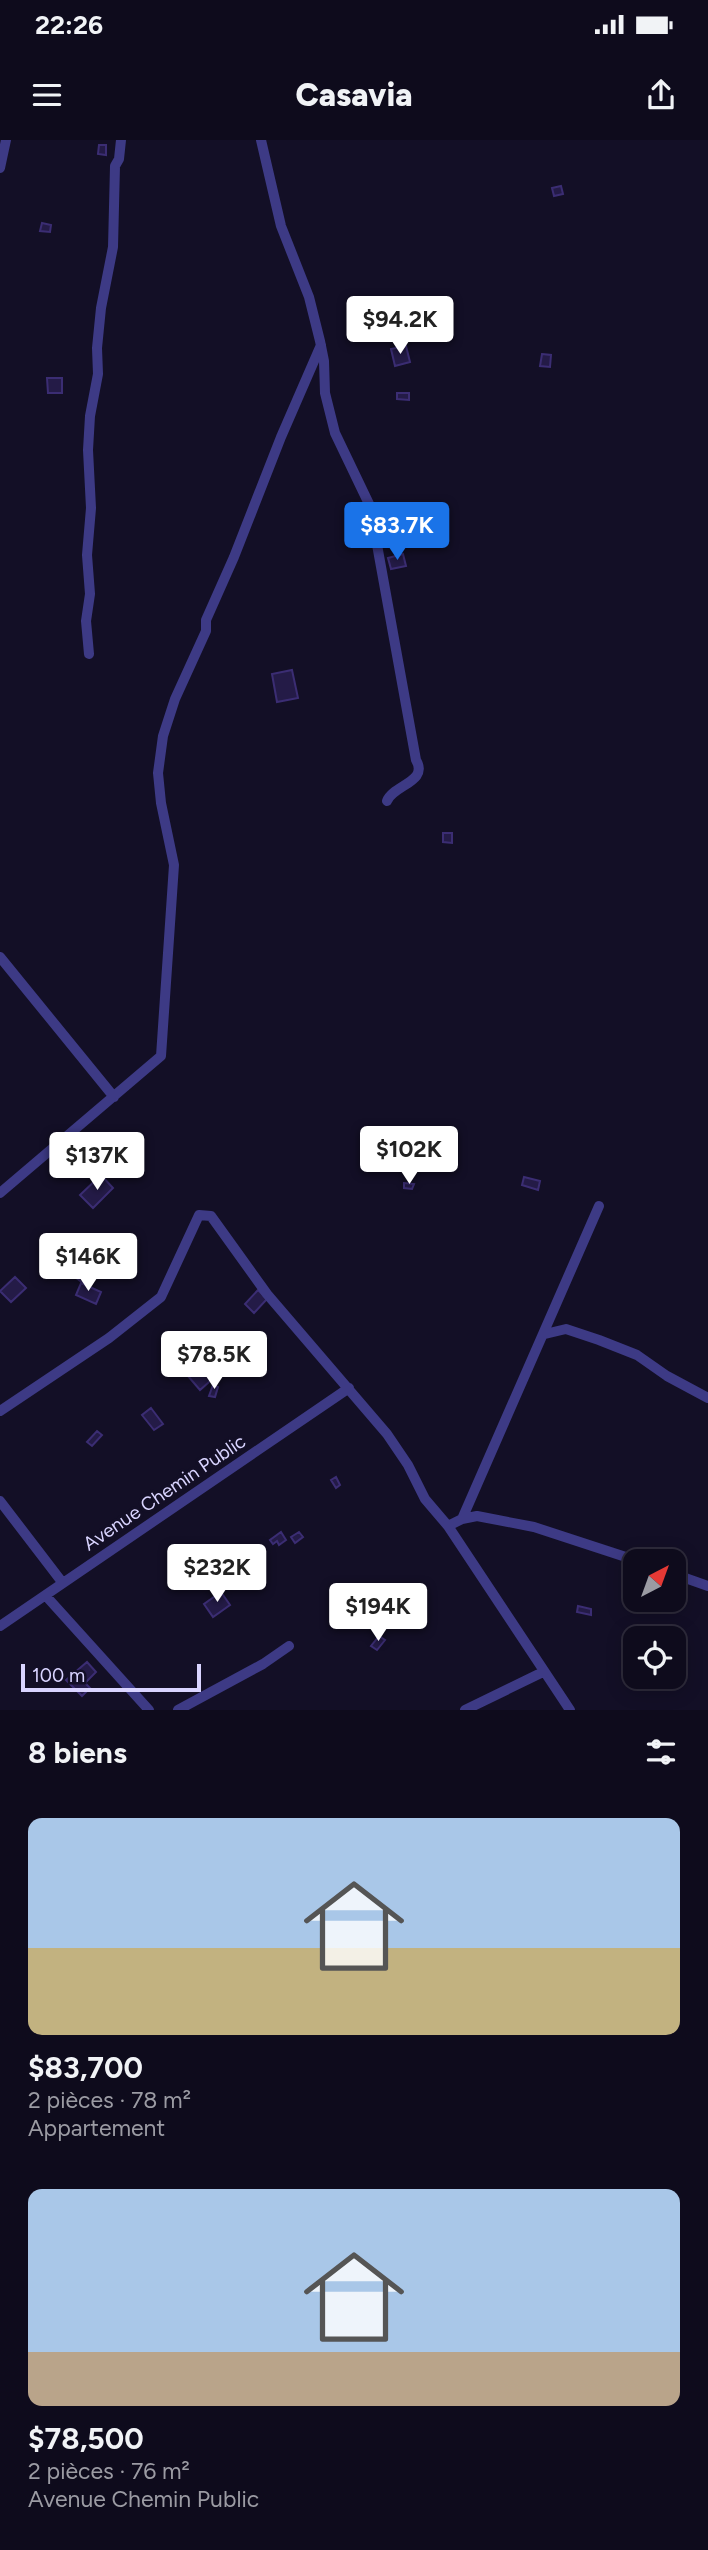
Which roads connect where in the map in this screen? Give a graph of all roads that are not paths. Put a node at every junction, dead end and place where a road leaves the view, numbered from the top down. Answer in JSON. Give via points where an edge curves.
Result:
{"nodes":[{"id":1,"x":6,"y":140,"type":"edge"},
{"id":2,"x":121,"y":140,"type":"edge"},
{"id":3,"x":261,"y":140,"type":"edge"},
{"id":4,"x":0,"y":168,"type":"edge"},
{"id":5,"x":321,"y":345,"type":"junction"},
{"id":6,"x":89,"y":654,"type":"dead end"},
{"id":7,"x":387,"y":801,"type":"dead end"},
{"id":8,"x":0,"y":957,"type":"edge"},
{"id":9,"x":114,"y":1097,"type":"junction"},
{"id":10,"x":0,"y":1193,"type":"edge"},
{"id":11,"x":598,"y":1206,"type":"dead end"},
{"id":12,"x":545,"y":1334,"type":"junction"},
{"id":13,"x":349,"y":1388,"type":"junction"},
{"id":14,"x":708,"y":1398,"type":"edge"},
{"id":15,"x":0,"y":1411,"type":"edge"},
{"id":16,"x":0,"y":1501,"type":"edge"},
{"id":17,"x":463,"y":1519,"type":"junction"},
{"id":18,"x":448,"y":1526,"type":"junction"},
{"id":19,"x":623,"y":1556,"type":"edge"},
{"id":20,"x":686,"y":1578,"type":"edge"},
{"id":21,"x":62,"y":1582,"type":"junction"},
{"id":22,"x":708,"y":1586,"type":"edge"},
{"id":23,"x":46,"y":1596,"type":"junction"},
{"id":24,"x":0,"y":1626,"type":"edge"},
{"id":25,"x":289,"y":1646,"type":"dead end"},
{"id":26,"x":543,"y":1672,"type":"junction"},
{"id":27,"x":149,"y":1710,"type":"edge"},
{"id":28,"x":178,"y":1710,"type":"edge"},
{"id":29,"x":465,"y":1710,"type":"edge"},
{"id":30,"x":570,"y":1710,"type":"edge"}],
"edges":[{"from":1,"to":4,"type":"street"},
{"from":2,"to":6,"type":"street","via":[[115,166],[113,247],[101,308],[98,374],[90,416]]},
{"from":3,"to":5,"type":"street","via":[[281,226],[309,297]]},
{"from":5,"to":7,"type":"street","via":[[325,393],[335,433],[370,506],[420,766],[414,780],[395,789]]},
{"from":5,"to":9,"type":"street","via":[[206,620],[206,631],[163,736],[158,773],[174,865],[162,1056]]},
{"from":8,"to":9,"type":"street"},
{"from":9,"to":10,"type":"street"},
{"from":11,"to":12,"type":"street"},
{"from":12,"to":14,"type":"street","via":[[566,1329],[599,1340],[637,1355]]},
{"from":12,"to":17,"type":"street"},
{"from":13,"to":15,"type":"street","via":[[249,1273],[211,1216],[199,1215],[161,1297]]},
{"from":13,"to":18,"type":"street","via":[[387,1434],[425,1499]]},
{"from":13,"to":21,"type":"street","name":"Avenue Chemin Public"},
{"from":16,"to":21,"type":"street"},
{"from":17,"to":18,"type":"street"},
{"from":17,"to":19,"type":"street","via":[[477,1516],[534,1527]]},
{"from":18,"to":26,"type":"street"},
{"from":20,"to":22,"type":"street"},
{"from":21,"to":23,"type":"street","name":"Avenue Chemin Public"},
{"from":23,"to":24,"type":"street","name":"Avenue Chemin Public"},
{"from":23,"to":27,"type":"street"},
{"from":25,"to":28,"type":"street"},
{"from":26,"to":29,"type":"street"},
{"from":26,"to":30,"type":"street"}]}
